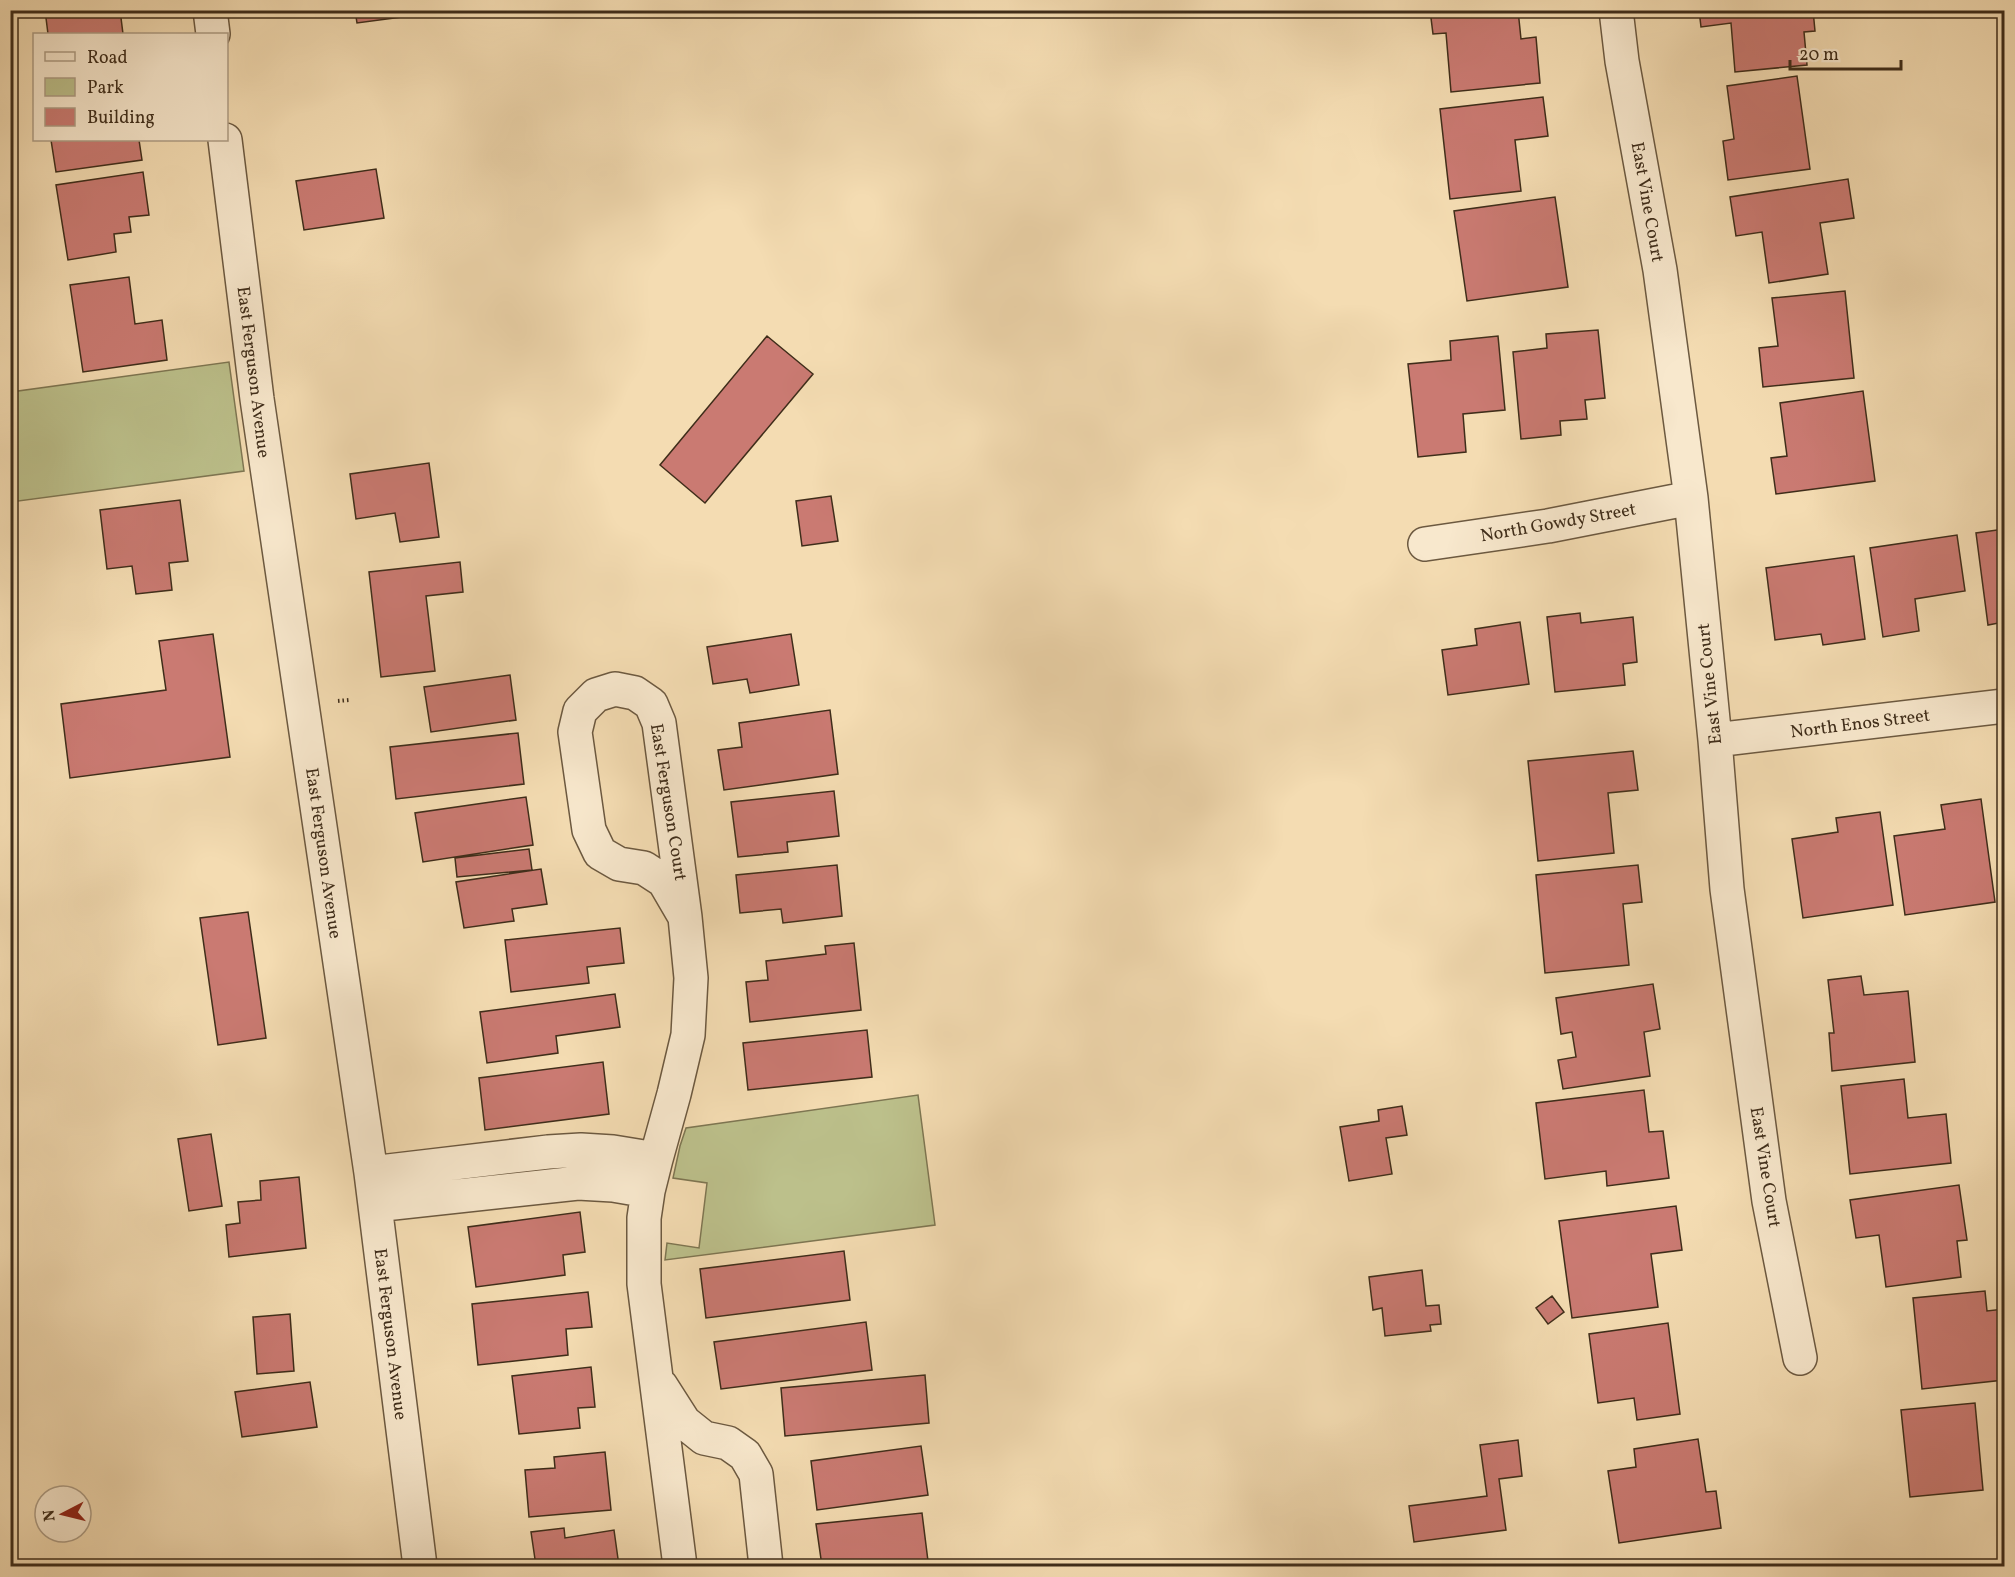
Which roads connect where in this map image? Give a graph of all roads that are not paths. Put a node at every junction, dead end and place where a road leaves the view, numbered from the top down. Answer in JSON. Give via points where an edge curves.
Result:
{"nodes":[{"id":1,"x":210,"y":10,"type":"edge"},
{"id":2,"x":1616,"y":10,"type":"edge"},
{"id":3,"x":213,"y":33,"type":"edge"},
{"id":4,"x":225,"y":141,"type":"edge"},
{"id":5,"x":1691,"y":498,"type":"junction"},
{"id":6,"x":1425,"y":544,"type":"dead end"},
{"id":7,"x":2004,"y":706,"type":"edge"},
{"id":8,"x":1715,"y":740,"type":"junction"},
{"id":9,"x":685,"y":916,"type":"junction"},
{"id":10,"x":656,"y":1159,"type":"junction"},
{"id":11,"x":371,"y":1173,"type":"junction"},
{"id":12,"x":648,"y":1191,"type":"junction"},
{"id":13,"x":375,"y":1205,"type":"junction"},
{"id":14,"x":1800,"y":1358,"type":"dead end"},
{"id":15,"x":657,"y":1379,"type":"junction"},
{"id":16,"x":420,"y":1566,"type":"edge"},
{"id":17,"x":680,"y":1566,"type":"edge"},
{"id":18,"x":766,"y":1566,"type":"edge"}],
"edges":[{"from":1,"to":3,"type":"street"},
{"from":2,"to":5,"type":"street","name":"East Vine Court","via":[[1660,270]]},
{"from":4,"to":11,"type":"street","name":"East Ferguson Avenue","via":[[258,411]]},
{"from":5,"to":6,"type":"street","name":"North Gowdy Street","via":[[1548,526]]},
{"from":5,"to":8,"type":"street","name":"East Vine Court"},
{"from":7,"to":8,"type":"street","name":"North Enos Street"},
{"from":8,"to":14,"type":"street","name":"East Vine Court","via":[[1727,889],[1768,1189]]},
{"from":9,"to":9,"type":"street","name":"East Ferguson Court","via":[[664,880],[644,868],[619,864],[600,853],[589,830],[575,732],[580,711],[596,695],[615,689],[635,693],[651,704],[659,723]]},
{"from":9,"to":10,"type":"street","name":"East Ferguson Court","via":[[691,978],[688,1035]]},
{"from":10,"to":11,"type":"street","via":[[581,1150]]},
{"from":10,"to":12,"type":"street","name":"East Ferguson Court"},
{"from":11,"to":13,"type":"street","name":"East Ferguson Avenue"},
{"from":12,"to":13,"type":"street","via":[[578,1183]]},
{"from":12,"to":15,"type":"street","name":"East Ferguson Court","via":[[644,1284]]},
{"from":13,"to":16,"type":"street","name":"East Ferguson Avenue"},
{"from":15,"to":17,"type":"street","name":"East Ferguson Court"},
{"from":15,"to":18,"type":"street","name":"East Ferguson Court","via":[[684,1422],[704,1438],[728,1443],[745,1455],[756,1474]]}]}
